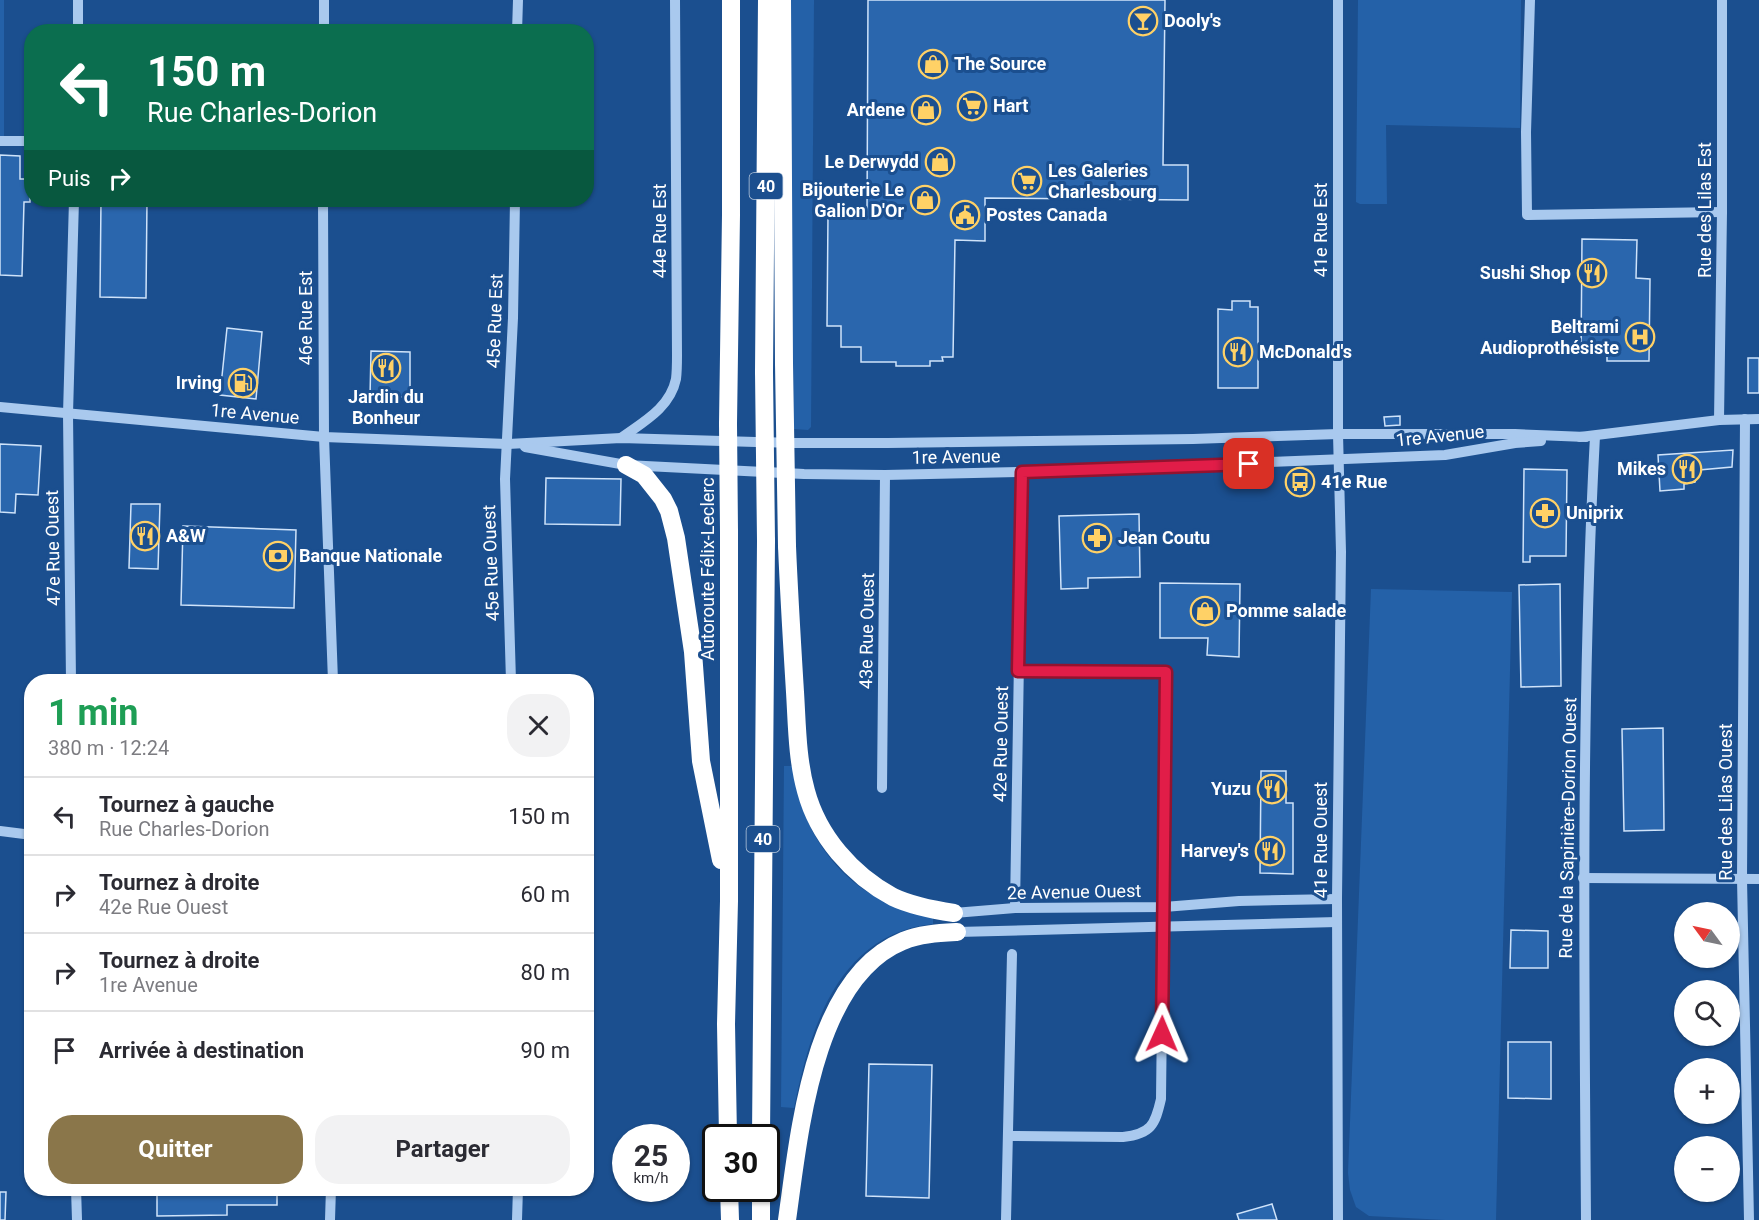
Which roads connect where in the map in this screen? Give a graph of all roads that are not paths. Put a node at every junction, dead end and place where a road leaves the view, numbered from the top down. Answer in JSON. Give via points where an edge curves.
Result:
{"nodes":[{"id":1,"x":78,"y":0,"type":"edge"},
{"id":2,"x":324,"y":0,"type":"edge"},
{"id":3,"x":518,"y":0,"type":"edge"},
{"id":4,"x":675,"y":0,"type":"edge"},
{"id":5,"x":720,"y":0,"type":"edge"},
{"id":6,"x":731,"y":0,"type":"edge"},
{"id":7,"x":767,"y":0,"type":"edge"},
{"id":8,"x":782,"y":0,"type":"edge"},
{"id":9,"x":1338,"y":0,"type":"edge"},
{"id":10,"x":1530,"y":0,"type":"edge"},
{"id":11,"x":1722,"y":0,"type":"edge"},
{"id":12,"x":78,"y":24,"type":"edge"},
{"id":13,"x":324,"y":24,"type":"edge"},
{"id":14,"x":517,"y":24,"type":"edge"},
{"id":15,"x":731,"y":57,"type":"junction"},
{"id":16,"x":0,"y":141,"type":"edge"},
{"id":17,"x":24,"y":141,"type":"edge"},
{"id":18,"x":74,"y":207,"type":"edge"},
{"id":19,"x":323,"y":207,"type":"edge"},
{"id":20,"x":514,"y":207,"type":"edge"},
{"id":21,"x":1722,"y":212,"type":"junction"},
{"id":22,"x":0,"y":407,"type":"edge"},
{"id":23,"x":68,"y":414,"type":"junction"},
{"id":24,"x":1745,"y":419,"type":"junction"},
{"id":25,"x":1759,"y":419,"type":"edge"},
{"id":26,"x":1719,"y":420,"type":"junction"},
{"id":27,"x":1338,"y":434,"type":"junction"},
{"id":28,"x":1591,"y":436,"type":"junction"},
{"id":29,"x":324,"y":437,"type":"junction"},
{"id":30,"x":621,"y":438,"type":"junction"},
{"id":31,"x":507,"y":444,"type":"junction"},
{"id":32,"x":1340,"y":460,"type":"junction"},
{"id":33,"x":626,"y":465,"type":"junction"},
{"id":34,"x":1022,"y":472,"type":"junction"},
{"id":35,"x":885,"y":475,"type":"junction"},
{"id":36,"x":1018,"y":671,"type":"junction"},
{"id":37,"x":71,"y":674,"type":"edge"},
{"id":38,"x":333,"y":674,"type":"edge"},
{"id":39,"x":511,"y":674,"type":"edge"},
{"id":40,"x":882,"y":788,"type":"dead end"},
{"id":41,"x":0,"y":831,"type":"edge"},
{"id":42,"x":24,"y":834,"type":"edge"},
{"id":43,"x":1583,"y":878,"type":"junction"},
{"id":44,"x":1742,"y":879,"type":"junction"},
{"id":45,"x":1759,"y":879,"type":"edge"},
{"id":46,"x":1337,"y":899,"type":"junction"},
{"id":47,"x":729,"y":902,"type":"junction"},
{"id":48,"x":1164,"y":907,"type":"junction"},
{"id":49,"x":1015,"y":908,"type":"junction"},
{"id":50,"x":954,"y":913,"type":"joint"},
{"id":51,"x":1337,"y":922,"type":"junction"},
{"id":52,"x":1163,"y":925,"type":"junction"},
{"id":53,"x":957,"y":932,"type":"joint"},
{"id":54,"x":1012,"y":954,"type":"dead end"},
{"id":55,"x":728,"y":1124,"type":"edge"},
{"id":56,"x":761,"y":1124,"type":"edge"},
{"id":57,"x":1009,"y":1136,"type":"junction"},
{"id":58,"x":76,"y":1196,"type":"edge"},
{"id":59,"x":331,"y":1196,"type":"edge"},
{"id":60,"x":518,"y":1196,"type":"edge"},
{"id":61,"x":761,"y":1202,"type":"edge"},
{"id":62,"x":77,"y":1220,"type":"edge"},
{"id":63,"x":330,"y":1220,"type":"edge"},
{"id":64,"x":518,"y":1220,"type":"edge"},
{"id":65,"x":761,"y":1220,"type":"edge"},
{"id":66,"x":787,"y":1220,"type":"edge"},
{"id":67,"x":1006,"y":1220,"type":"edge"},
{"id":68,"x":1338,"y":1220,"type":"edge"},
{"id":69,"x":1586,"y":1220,"type":"edge"},
{"id":70,"x":1749,"y":1220,"type":"edge"}],
"edges":[{"from":1,"to":12,"type":"street"},
{"from":2,"to":13,"type":"street"},
{"from":3,"to":14,"type":"street"},
{"from":4,"to":30,"type":"street","name":"44e Rue Est","via":[[676,380],[669,398],[657,412]]},
{"from":5,"to":15,"type":"highway"},
{"from":6,"to":15,"type":"highway","name":"Autoroute Félix-Leclerc","number":"40"},
{"from":7,"to":56,"type":"highway","number":"40","bridge":true},
{"from":8,"to":50,"type":"highway","bridge":true,"via":[[787,546],[798,737],[806,790],[817,822],[839,854],[868,880],[894,897]]},
{"from":9,"to":27,"type":"street","name":"41e Rue Est"},
{"from":10,"to":21,"type":"street","via":[[1527,215]]},
{"from":11,"to":21,"type":"street","name":"Rue des Lilas Est"},
{"from":15,"to":47,"type":"highway","name":"Autoroute Félix-Leclerc","number":"40","bridge":true},
{"from":16,"to":17,"type":"street"},
{"from":18,"to":23,"type":"street","name":"47e Rue Ouest"},
{"from":19,"to":29,"type":"street","name":"46e Rue Est"},
{"from":20,"to":31,"type":"street","name":"45e Rue Est"},
{"from":21,"to":26,"type":"street","name":"Rue des Lilas Est"},
{"from":22,"to":23,"type":"street","name":"1re Avenue"},
{"from":23,"to":29,"type":"street","name":"1re Avenue"},
{"from":23,"to":37,"type":"street","name":"47e Rue Ouest"},
{"from":24,"to":25,"type":"street","name":"1re Avenue"},
{"from":24,"to":26,"type":"street","name":"1re Avenue"},
{"from":24,"to":44,"type":"street","name":"Rue des Lilas Ouest"},
{"from":26,"to":28,"type":"street","name":"1re Avenue"},
{"from":27,"to":28,"type":"street","name":"1re Avenue"},
{"from":27,"to":30,"type":"street","name":"1re Avenue","via":[[888,443]]},
{"from":27,"to":32,"type":"street","name":"41e Rue Est"},
{"from":28,"to":32,"type":"street","name":"1re Avenue","via":[[1445,455]]},
{"from":28,"to":43,"type":"street","name":"Rue de la Sapinière-Dorion Ouest"},
{"from":29,"to":31,"type":"street","name":"1re Avenue"},
{"from":29,"to":38,"type":"street","name":"46e Rue Est"},
{"from":30,"to":31,"type":"street","name":"1re Avenue"},
{"from":31,"to":33,"type":"street","name":"1re Avenue"},
{"from":31,"to":39,"type":"street","name":"45e Rue Ouest","via":[[504,479]]},
{"from":32,"to":34,"type":"street","name":"1re Avenue"},
{"from":32,"to":46,"type":"street","name":"41e Rue Ouest"},
{"from":33,"to":35,"type":"street","name":"1re Avenue"},
{"from":33,"to":47,"type":"highway","via":[[644,475],[663,499],[676,538],[693,652],[701,761]]},
{"from":34,"to":35,"type":"street","name":"1re Avenue"},
{"from":34,"to":36,"type":"street","name":"42e Rue Ouest"},
{"from":35,"to":40,"type":"street","name":"43e Rue Ouest"},
{"from":36,"to":48,"type":"street","via":[[1166,672]]},
{"from":36,"to":49,"type":"street","name":"42e Rue Ouest"},
{"from":41,"to":42,"type":"street"},
{"from":43,"to":44,"type":"street"},
{"from":43,"to":69,"type":"street","name":"Rue de la Sapinière-Dorion Ouest"},
{"from":44,"to":45,"type":"street"},
{"from":44,"to":70,"type":"street","name":"Rue des Lilas Ouest"},
{"from":46,"to":48,"type":"street","name":"2e Avenue Ouest"},
{"from":46,"to":51,"type":"street","name":"41e Rue Ouest"},
{"from":47,"to":55,"type":"highway","name":"Autoroute Félix-Leclerc","number":"40"},
{"from":48,"to":49,"type":"street","name":"2e Avenue Ouest"},
{"from":48,"to":52,"type":"street"},
{"from":49,"to":50,"type":"street","name":"2e Avenue Ouest"},
{"from":51,"to":52,"type":"street","name":"2e Avenue Ouest"},
{"from":51,"to":68,"type":"street","name":"41e Rue Ouest"},
{"from":52,"to":53,"type":"street","name":"2e Avenue Ouest"},
{"from":52,"to":57,"type":"street","via":[[1161,1099],[1151,1127],[1139,1135],[1124,1137]]},
{"from":53,"to":66,"type":"highway","via":[[903,940],[879,955],[853,980],[834,1012],[814,1067]]},
{"from":54,"to":57,"type":"street"},
{"from":57,"to":67,"type":"street"},
{"from":58,"to":62,"type":"street"},
{"from":59,"to":63,"type":"street"},
{"from":60,"to":64,"type":"street"},
{"from":61,"to":65,"type":"highway"}]}
